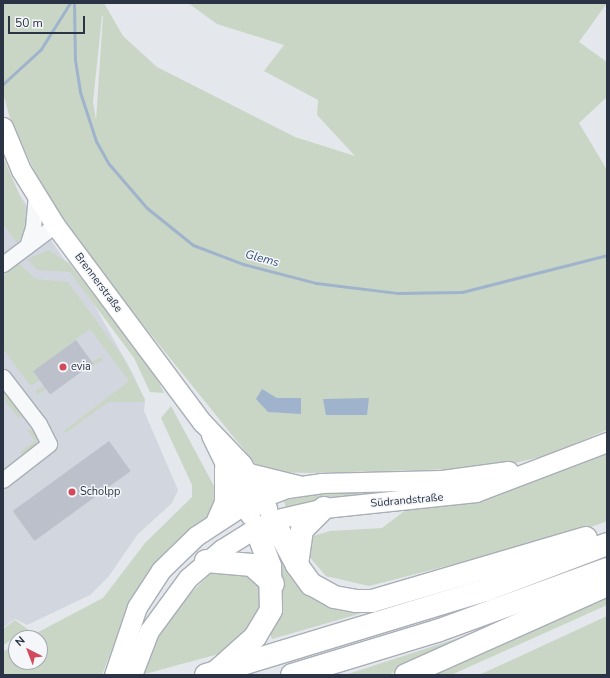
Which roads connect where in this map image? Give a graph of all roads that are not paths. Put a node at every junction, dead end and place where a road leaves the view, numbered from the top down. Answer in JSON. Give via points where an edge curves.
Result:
{"nodes":[{"id":1,"x":3,"y":127,"type":"edge"},
{"id":2,"x":36,"y":196,"type":"junction"},
{"id":3,"x":55,"y":225,"type":"junction"},
{"id":4,"x":26,"y":246,"type":"junction"},
{"id":5,"x":3,"y":264,"type":"edge"},
{"id":6,"x":3,"y":377,"type":"edge"},
{"id":7,"x":209,"y":430,"type":"junction"},
{"id":8,"x":607,"y":442,"type":"edge"},
{"id":9,"x":555,"y":462,"type":"junction"},
{"id":10,"x":224,"y":466,"type":"junction"},
{"id":11,"x":249,"y":473,"type":"junction"},
{"id":12,"x":3,"y":480,"type":"edge"},
{"id":13,"x":300,"y":485,"type":"junction"},
{"id":14,"x":253,"y":500,"type":"junction"},
{"id":15,"x":324,"y":508,"type":"junction"},
{"id":16,"x":216,"y":520,"type":"junction"},
{"id":17,"x":265,"y":524,"type":"junction"},
{"id":18,"x":607,"y":537,"type":"edge"},
{"id":19,"x":607,"y":544,"type":"edge"},
{"id":20,"x":206,"y":561,"type":"junction"},
{"id":21,"x":296,"y":565,"type":"junction"},
{"id":22,"x":607,"y":569,"type":"edge"},
{"id":23,"x":272,"y":584,"type":"junction"},
{"id":24,"x":607,"y":585,"type":"edge"},
{"id":25,"x":134,"y":666,"type":"edge"},
{"id":26,"x":116,"y":668,"type":"edge"},
{"id":27,"x":211,"y":674,"type":"edge"},
{"id":28,"x":292,"y":675,"type":"edge"},
{"id":29,"x":406,"y":675,"type":"edge"}],
"edges":[{"from":1,"to":2,"type":"main road","name":"Brennerstraße"},
{"from":2,"to":3,"type":"main road","name":"Brennerstraße"},
{"from":2,"to":4,"type":"street","via":[[33,228]]},
{"from":3,"to":4,"type":"street"},
{"from":3,"to":7,"type":"main road","name":"Brennerstraße"},
{"from":4,"to":5,"type":"street"},
{"from":6,"to":12,"type":"street","via":[[39,424],[49,444]]},
{"from":7,"to":10,"type":"main road","name":"Brennerstraße"},
{"from":7,"to":11,"type":"main road","name":"Brennerstraße"},
{"from":8,"to":9,"type":"main road","name":"Südrandstraße"},
{"from":9,"to":13,"type":"main road","name":"Südrandstraße","via":[[471,478]]},
{"from":9,"to":15,"type":"main road","name":"Südrandstraße","via":[[476,492]]},
{"from":10,"to":14,"type":"main road","name":"Brennerstraße"},
{"from":10,"to":16,"type":"main road","via":[[224,502]]},
{"from":11,"to":13,"type":"main road"},
{"from":11,"to":14,"type":"main road","name":"Brennerstraße"},
{"from":13,"to":14,"type":"main road","name":"Südrandstraße"},
{"from":14,"to":16,"type":"main road","name":"Südrandstraße"},
{"from":14,"to":17,"type":"main road"},
{"from":15,"to":17,"type":"main road","name":"Südrandstraße"},
{"from":15,"to":21,"type":"highway","via":[[302,530]]},
{"from":16,"to":26,"type":"main road","via":[[177,553],[152,582],[132,619]]},
{"from":17,"to":20,"type":"main road"},
{"from":17,"to":21,"type":"highway"},
{"from":17,"to":23,"type":"highway"},
{"from":18,"to":21,"type":"highway","via":[[585,538],[372,601],[356,602],[321,591]]},
{"from":19,"to":27,"type":"highway","via":[[486,590]]},
{"from":20,"to":23,"type":"highway","via":[[252,565]]},
{"from":20,"to":25,"type":"main road","via":[[167,604]]},
{"from":22,"to":28,"type":"highway","via":[[451,626]]},
{"from":23,"to":27,"type":"highway","via":[[271,610],[261,629]]},
{"from":24,"to":29,"type":"highway"}]}
